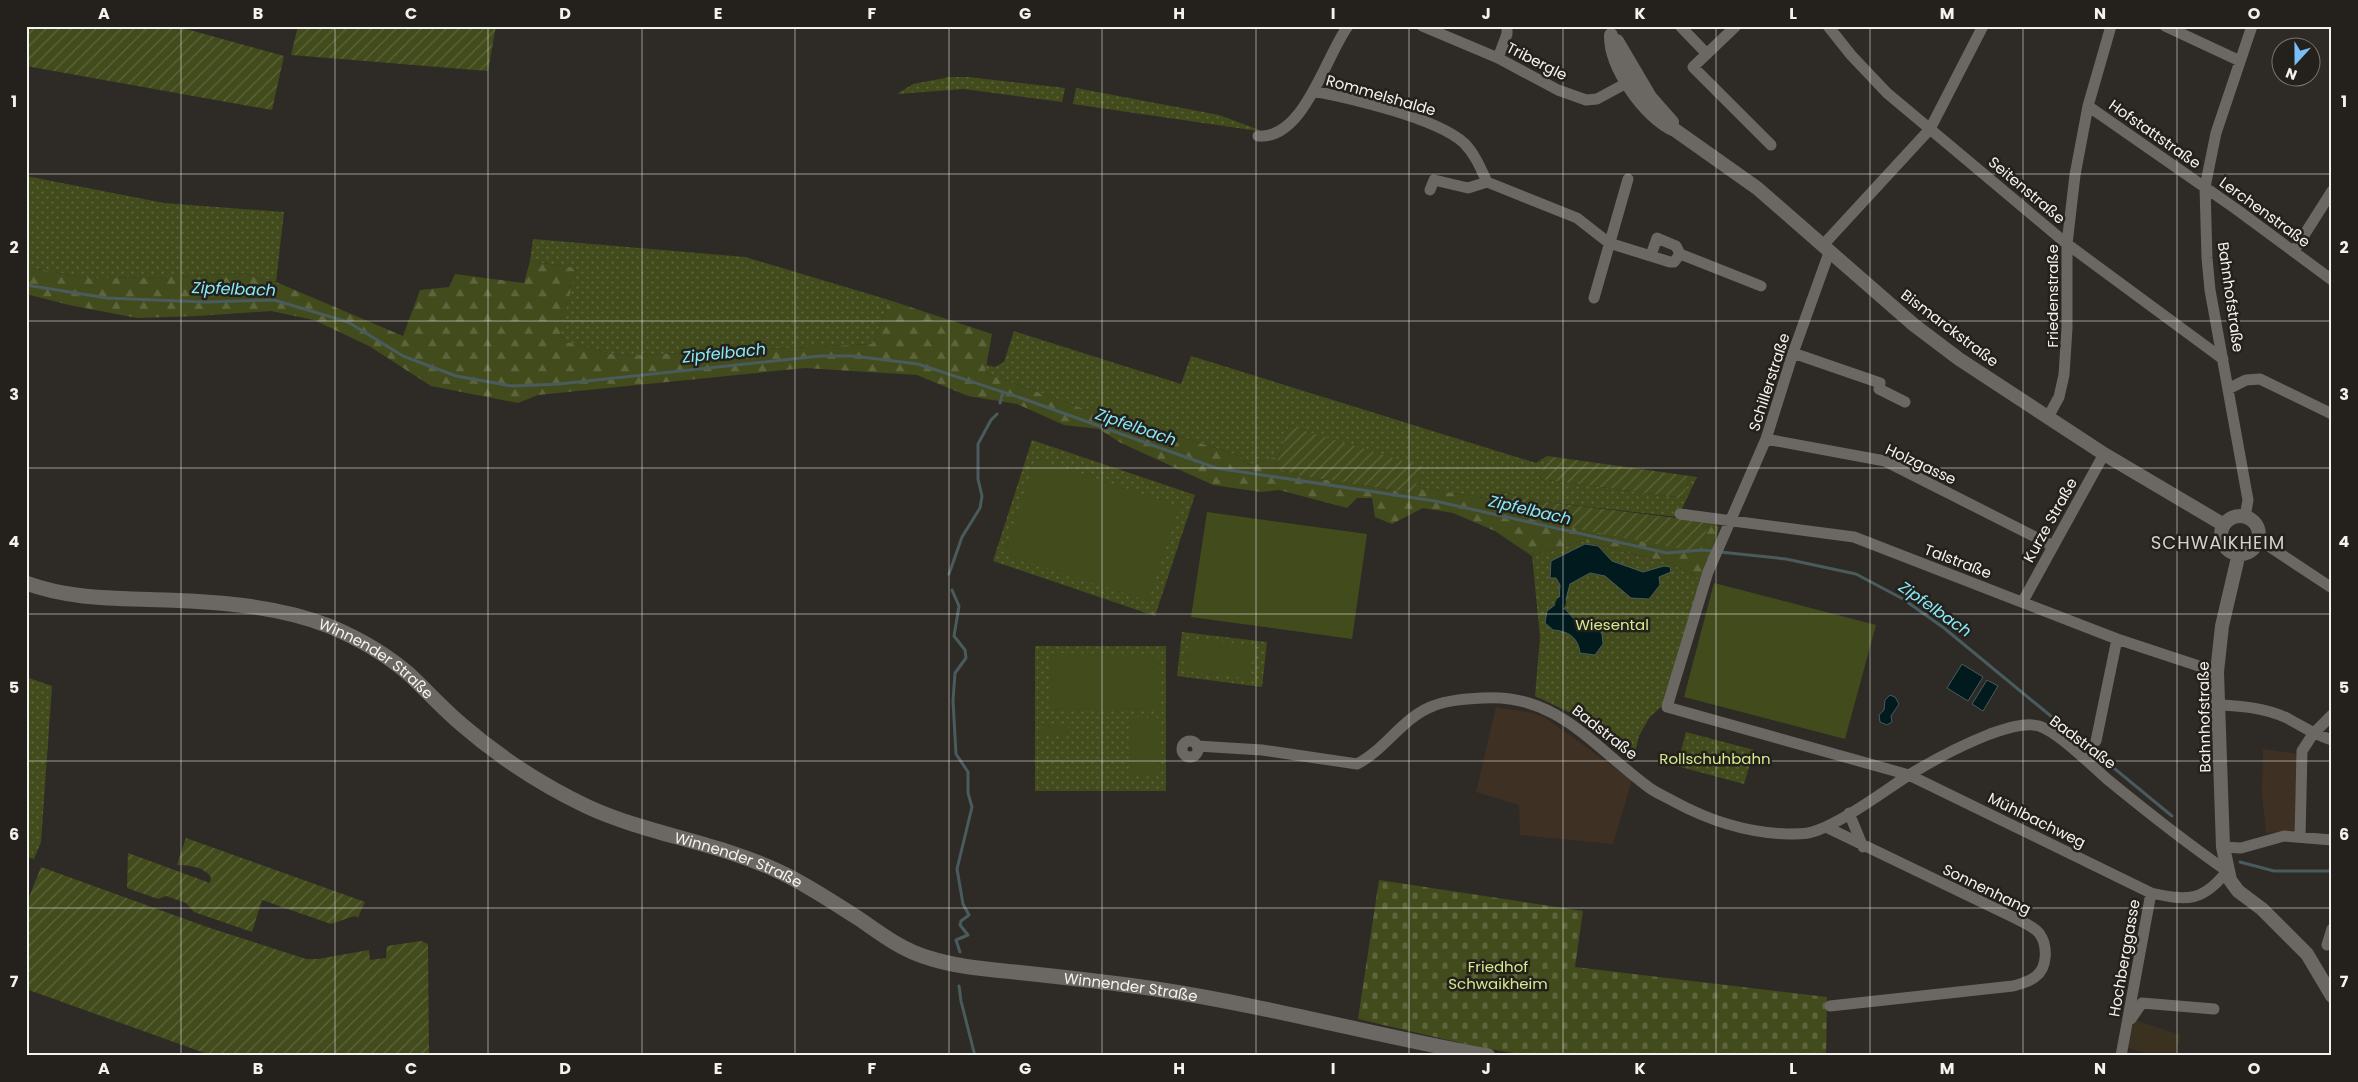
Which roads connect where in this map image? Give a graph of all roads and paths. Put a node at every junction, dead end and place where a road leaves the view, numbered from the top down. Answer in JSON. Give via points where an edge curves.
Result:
{"nodes":[{"id":1,"x":1348,"y":26,"type":"edge"},
{"id":2,"x":1422,"y":26,"type":"edge"},
{"id":3,"x":1507,"y":26,"type":"edge"},
{"id":4,"x":1680,"y":26,"type":"edge"},
{"id":5,"x":1736,"y":26,"type":"edge"},
{"id":6,"x":1828,"y":26,"type":"edge"},
{"id":7,"x":1983,"y":26,"type":"edge"},
{"id":8,"x":2111,"y":26,"type":"edge"},
{"id":9,"x":2165,"y":26,"type":"edge"},
{"id":10,"x":2252,"y":26,"type":"edge"},
{"id":11,"x":1610,"y":31,"type":"edge"},
{"id":12,"x":1707,"y":54,"type":"junction"},
{"id":13,"x":1498,"y":58,"type":"junction"},
{"id":14,"x":2240,"y":61,"type":"junction"},
{"id":15,"x":1632,"y":80,"type":"junction"},
{"id":16,"x":1312,"y":90,"type":"junction"},
{"id":17,"x":2088,"y":106,"type":"junction"},
{"id":18,"x":1930,"y":129,"type":"junction"},
{"id":19,"x":1258,"y":136,"type":"dead end"},
{"id":20,"x":1771,"y":145,"type":"dead end"},
{"id":21,"x":1628,"y":179,"type":"dead end"},
{"id":22,"x":1487,"y":182,"type":"junction"},
{"id":23,"x":2205,"y":187,"type":"junction"},
{"id":24,"x":1430,"y":190,"type":"dead end"},
{"id":25,"x":2332,"y":191,"type":"edge"},
{"id":26,"x":1609,"y":243,"type":"junction"},
{"id":27,"x":2067,"y":244,"type":"junction"},
{"id":28,"x":1827,"y":247,"type":"junction"},
{"id":29,"x":2294,"y":251,"type":"junction"},
{"id":30,"x":1680,"y":254,"type":"junction"},
{"id":31,"x":1651,"y":255,"type":"junction"},
{"id":32,"x":2332,"y":280,"type":"edge"},
{"id":33,"x":1761,"y":286,"type":"dead end"},
{"id":34,"x":1594,"y":298,"type":"dead end"},
{"id":35,"x":1793,"y":353,"type":"junction"},
{"id":36,"x":2222,"y":359,"type":"junction"},
{"id":37,"x":2228,"y":389,"type":"junction"},
{"id":38,"x":1905,"y":402,"type":"dead end"},
{"id":39,"x":2332,"y":414,"type":"edge"},
{"id":40,"x":2048,"y":417,"type":"junction"},
{"id":41,"x":1766,"y":438,"type":"junction"},
{"id":42,"x":2104,"y":454,"type":"junction"},
{"id":43,"x":1680,"y":514,"type":"dead end"},
{"id":44,"x":2245,"y":517,"type":"junction"},
{"id":45,"x":1730,"y":520,"type":"junction"},
{"id":46,"x":2224,"y":525,"type":"junction"},
{"id":47,"x":2258,"y":539,"type":"junction"},
{"id":48,"x":2053,"y":546,"type":"junction"},
{"id":49,"x":2239,"y":553,"type":"junction"},
{"id":50,"x":1708,"y":572,"type":"joint"},
{"id":51,"x":26,"y":583,"type":"edge"},
{"id":52,"x":2332,"y":588,"type":"edge"},
{"id":53,"x":2023,"y":601,"type":"junction"},
{"id":54,"x":2117,"y":639,"type":"junction"},
{"id":55,"x":2217,"y":672,"type":"junction"},
{"id":56,"x":2219,"y":705,"type":"junction"},
{"id":57,"x":2332,"y":715,"type":"edge"},
{"id":58,"x":2313,"y":734,"type":"junction"},
{"id":59,"x":2332,"y":740,"type":"edge"},
{"id":60,"x":2096,"y":741,"type":"dead end"},
{"id":61,"x":1197,"y":746,"type":"dead end"},
{"id":62,"x":1909,"y":775,"type":"junction"},
{"id":63,"x":1849,"y":814,"type":"junction"},
{"id":64,"x":1826,"y":828,"type":"junction"},
{"id":65,"x":2300,"y":837,"type":"junction"},
{"id":66,"x":2332,"y":840,"type":"edge"},
{"id":67,"x":1863,"y":847,"type":"junction"},
{"id":68,"x":2224,"y":850,"type":"junction"},
{"id":69,"x":2227,"y":871,"type":"junction"},
{"id":70,"x":2151,"y":893,"type":"junction"},
{"id":71,"x":2332,"y":928,"type":"edge"},
{"id":72,"x":2327,"y":945,"type":"dead end"},
{"id":73,"x":2332,"y":996,"type":"edge"},
{"id":74,"x":1830,"y":1006,"type":"dead end"},
{"id":75,"x":2214,"y":1009,"type":"dead end"},
{"id":76,"x":2126,"y":1029,"type":"junction"},
{"id":77,"x":1488,"y":1056,"type":"edge"},
{"id":78,"x":2121,"y":1056,"type":"edge"}],
"edges":[{"from":1,"to":16,"type":"street"},
{"from":2,"to":13,"type":"street","name":"Tribergle"},
{"from":3,"to":13,"type":"street"},
{"from":4,"to":12,"type":"street"},
{"from":5,"to":12,"type":"street"},
{"from":6,"to":18,"type":"street","name":"Seitenstraße","via":[[1887,93]]},
{"from":7,"to":18,"type":"street","name":"Schillerstraße"},
{"from":8,"to":17,"type":"street","name":"Friedenstraße"},
{"from":9,"to":14,"type":"street"},
{"from":10,"to":14,"type":"street","name":"Bahnhofstraße"},
{"from":11,"to":15,"type":"street","name":"Bismarckstraße","via":[[1618,66]]},
{"from":12,"to":20,"type":"street","via":[[1693,67]]},
{"from":13,"to":15,"type":"street","name":"Tribergle","via":[[1558,90],[1586,100],[1597,99]]},
{"from":14,"to":23,"type":"street","name":"Bahnhofstraße","via":[[2216,132]]},
{"from":15,"to":28,"type":"street","name":"Bismarckstraße","via":[[1670,120],[1675,130],[1757,188]]},
{"from":16,"to":19,"type":"street","via":[[1292,123],[1268,137]]},
{"from":16,"to":22,"type":"street","name":"Rommelshalde","via":[[1434,125],[1464,143]]},
{"from":17,"to":23,"type":"street","name":"Hofstattstraße"},
{"from":17,"to":27,"type":"street","name":"Friedenstraße"},
{"from":18,"to":27,"type":"street","name":"Seitenstraße"},
{"from":18,"to":28,"type":"street","name":"Schillerstraße"},
{"from":21,"to":26,"type":"street"},
{"from":22,"to":24,"type":"street","via":[[1468,188],[1434,180]]},
{"from":22,"to":26,"type":"street","via":[[1577,218]]},
{"from":23,"to":29,"type":"street","name":"Lerchenstraße"},
{"from":23,"to":36,"type":"street","name":"Bahnhofstraße","via":[[2206,258]]},
{"from":25,"to":29,"type":"street"},
{"from":26,"to":31,"type":"street"},
{"from":26,"to":34,"type":"street"},
{"from":27,"to":36,"type":"street","name":"Seitenstraße"},
{"from":27,"to":40,"type":"street","name":"Friedenstraße","via":[[2064,376],[2059,397]]},
{"from":28,"to":35,"type":"street","name":"Schillerstraße"},
{"from":28,"to":40,"type":"street","name":"Bismarckstraße","via":[[1914,325],[1959,359]]},
{"from":29,"to":32,"type":"street","name":"Lerchenstraße"},
{"from":30,"to":31,"type":"street","via":[[1674,262]]},
{"from":30,"to":31,"type":"street","via":[[1676,246],[1657,238]]},
{"from":30,"to":33,"type":"street"},
{"from":35,"to":38,"type":"street","via":[[1880,382],[1878,389]]},
{"from":35,"to":41,"type":"street","name":"Schillerstraße"},
{"from":36,"to":37,"type":"street","name":"Bahnhofstraße"},
{"from":37,"to":39,"type":"street","via":[[2246,380],[2260,379]]},
{"from":37,"to":44,"type":"street","name":"Bahnhofstraße","via":[[2248,500]]},
{"from":40,"to":42,"type":"street","name":"Bismarckstraße"},
{"from":41,"to":45,"type":"street","name":"Schillerstraße"},
{"from":41,"to":48,"type":"street","name":"Holzgasse","via":[[1885,461]]},
{"from":42,"to":46,"type":"street","name":"Bismarckstraße"},
{"from":42,"to":48,"type":"street","name":"Kurze Straße"},
{"from":43,"to":45,"type":"street","name":"Talstraße"},
{"from":44,"to":46,"type":"street","via":[[2233,517]]},
{"from":44,"to":47,"type":"street","via":[[2256,526]]},
{"from":45,"to":50,"type":"street","name":"Schillerstraße"},
{"from":45,"to":53,"type":"street","name":"Talstraße","via":[[1854,538]]},
{"from":46,"to":49,"type":"street","via":[[2222,541],[2229,550]]},
{"from":47,"to":49,"type":"street","via":[[2252,549]]},
{"from":47,"to":52,"type":"street"},
{"from":48,"to":53,"type":"street","name":"Kurze Straße"},
{"from":49,"to":55,"type":"street","name":"Bahnhofstraße","via":[[2222,626]]},
{"from":50,"to":62,"type":"street","name":"Mühlbachweg","via":[[1667,707]]},
{"from":51,"to":77,"type":"main road","name":"Winnender Straße","via":[[76,596],[236,605],[277,611],[327,625],[351,635],[390,659],[485,744],[557,791],[617,819],[730,852],[777,870],[824,896],[893,942],[924,957],[948,964],[1194,995]]},
{"from":53,"to":54,"type":"street","name":"Talstraße"},
{"from":54,"to":55,"type":"street","name":"Talstraße"},
{"from":54,"to":60,"type":"street"},
{"from":55,"to":56,"type":"street","name":"Bahnhofstraße"},
{"from":56,"to":58,"type":"street","via":[[2255,707],[2287,718]]},
{"from":56,"to":68,"type":"street","name":"Bahnhofstraße"},
{"from":57,"to":58,"type":"street"},
{"from":58,"to":59,"type":"street"},
{"from":58,"to":65,"type":"street","via":[[2302,750]]},
{"from":61,"to":64,"type":"street","name":"Badstraße","via":[[1262,750],[1357,764],[1367,760],[1406,724],[1432,706],[1465,699],[1517,699],[1567,720],[1647,787],[1718,822],[1747,831],[1786,834]]},
{"from":62,"to":63,"type":"street","name":"Badstraße"},
{"from":62,"to":69,"type":"street","name":"Badstraße","via":[[1979,738],[2027,725],[2037,726],[2058,738],[2157,821]]},
{"from":62,"to":70,"type":"street","name":"Mühlbachweg"},
{"from":63,"to":64,"type":"street","name":"Badstraße"},
{"from":63,"to":67,"type":"street"},
{"from":64,"to":67,"type":"street","name":"Sonnenhang"},
{"from":65,"to":66,"type":"street"},
{"from":65,"to":68,"type":"street","via":[[2284,836]]},
{"from":67,"to":74,"type":"street","name":"Sonnenhang","via":[[2033,928],[2042,940],[2045,960],[2033,979],[2012,986]]},
{"from":68,"to":69,"type":"street","name":"Bahnhofstraße"},
{"from":69,"to":70,"type":"street","name":"Hochberggasse","via":[[2215,887],[2196,896],[2171,897]]},
{"from":69,"to":73,"type":"street","via":[[2238,891],[2262,909],[2307,954]]},
{"from":70,"to":76,"type":"street","name":"Hochberggasse"},
{"from":71,"to":72,"type":"street"},
{"from":75,"to":76,"type":"street","via":[[2142,1003]]},
{"from":76,"to":78,"type":"street","name":"Hochberggasse"}]}
